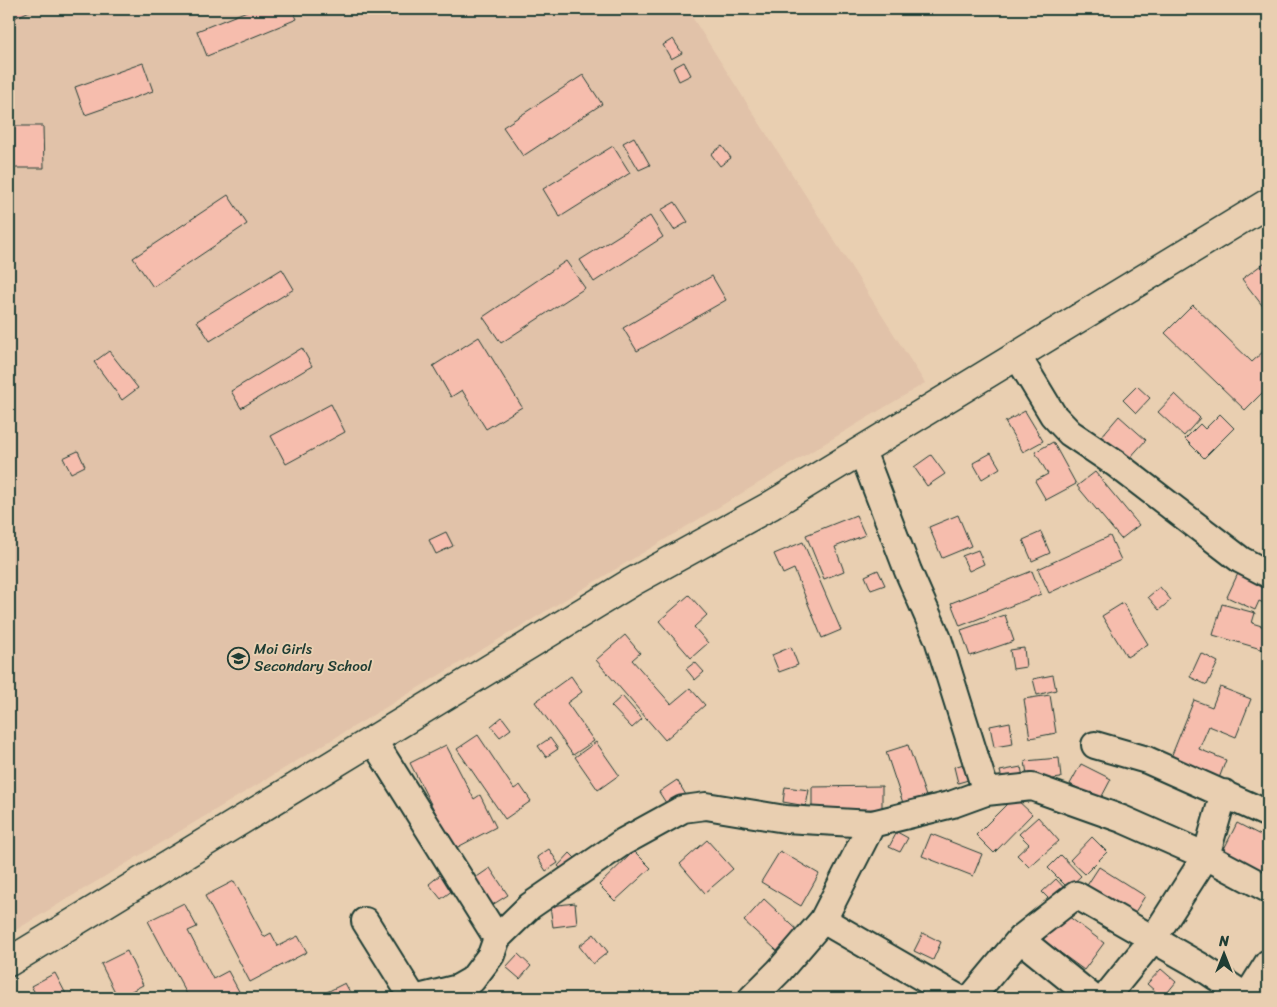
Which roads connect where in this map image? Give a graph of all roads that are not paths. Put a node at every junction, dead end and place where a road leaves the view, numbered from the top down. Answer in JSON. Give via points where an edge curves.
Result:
{"nodes":[{"id":1,"x":1268,"y":204,"type":"edge"},
{"id":2,"x":1018,"y":356,"type":"junction"},
{"id":3,"x":862,"y":451,"type":"junction"},
{"id":4,"x":1268,"y":574,"type":"edge"},
{"id":5,"x":373,"y":740,"type":"junction"},
{"id":6,"x":1095,"y":745,"type":"dead end"},
{"id":7,"x":986,"y":792,"type":"junction"},
{"id":8,"x":1224,"y":793,"type":"junction"},
{"id":9,"x":1268,"y":814,"type":"edge"},
{"id":10,"x":872,"y":824,"type":"junction"},
{"id":11,"x":1206,"y":856,"type":"junction"},
{"id":12,"x":1268,"y":889,"type":"edge"},
{"id":13,"x":823,"y":920,"type":"junction"},
{"id":14,"x":365,"y":921,"type":"dead end"},
{"id":15,"x":497,"y":938,"type":"junction"},
{"id":16,"x":1020,"y":939,"type":"junction"},
{"id":17,"x":1153,"y":939,"type":"junction"},
{"id":18,"x":9,"y":962,"type":"edge"},
{"id":19,"x":1268,"y":963,"type":"edge"},
{"id":20,"x":412,"y":998,"type":"edge"},
{"id":21,"x":418,"y":998,"type":"edge"},
{"id":22,"x":752,"y":998,"type":"edge"},
{"id":23,"x":958,"y":998,"type":"edge"},
{"id":24,"x":971,"y":998,"type":"edge"},
{"id":25,"x":1093,"y":998,"type":"edge"},
{"id":26,"x":1105,"y":998,"type":"edge"},
{"id":27,"x":1246,"y":998,"type":"edge"}],
"edges":[{"from":1,"to":2,"type":"main road"},
{"from":2,"to":3,"type":"main road"},
{"from":2,"to":4,"type":"street","via":[[1053,415],[1070,433],[1116,464],[1241,560]]},
{"from":3,"to":5,"type":"main road","via":[[632,582]]},
{"from":3,"to":7,"type":"street","via":[[938,639]]},
{"from":5,"to":15,"type":"street"},
{"from":5,"to":18,"type":"main road"},
{"from":6,"to":8,"type":"street","via":[[1147,760]]},
{"from":7,"to":10,"type":"street","via":[[954,804]]},
{"from":7,"to":11,"type":"street","via":[[1032,787],[1122,819]]},
{"from":8,"to":9,"type":"street"},
{"from":8,"to":11,"type":"street"},
{"from":10,"to":13,"type":"street"},
{"from":10,"to":15,"type":"street","via":[[785,819],[706,806],[683,809],[623,842],[552,890],[512,921]]},
{"from":11,"to":12,"type":"street"},
{"from":11,"to":17,"type":"street"},
{"from":13,"to":22,"type":"street"},
{"from":13,"to":23,"type":"street"},
{"from":14,"to":20,"type":"street"},
{"from":15,"to":21,"type":"street","via":[[491,955],[472,980],[458,988]]},
{"from":16,"to":17,"type":"street","via":[[1076,895]]},
{"from":16,"to":24,"type":"street"},
{"from":16,"to":25,"type":"street"},
{"from":17,"to":26,"type":"street"},
{"from":17,"to":27,"type":"street"},
{"from":19,"to":27,"type":"street"}]}
